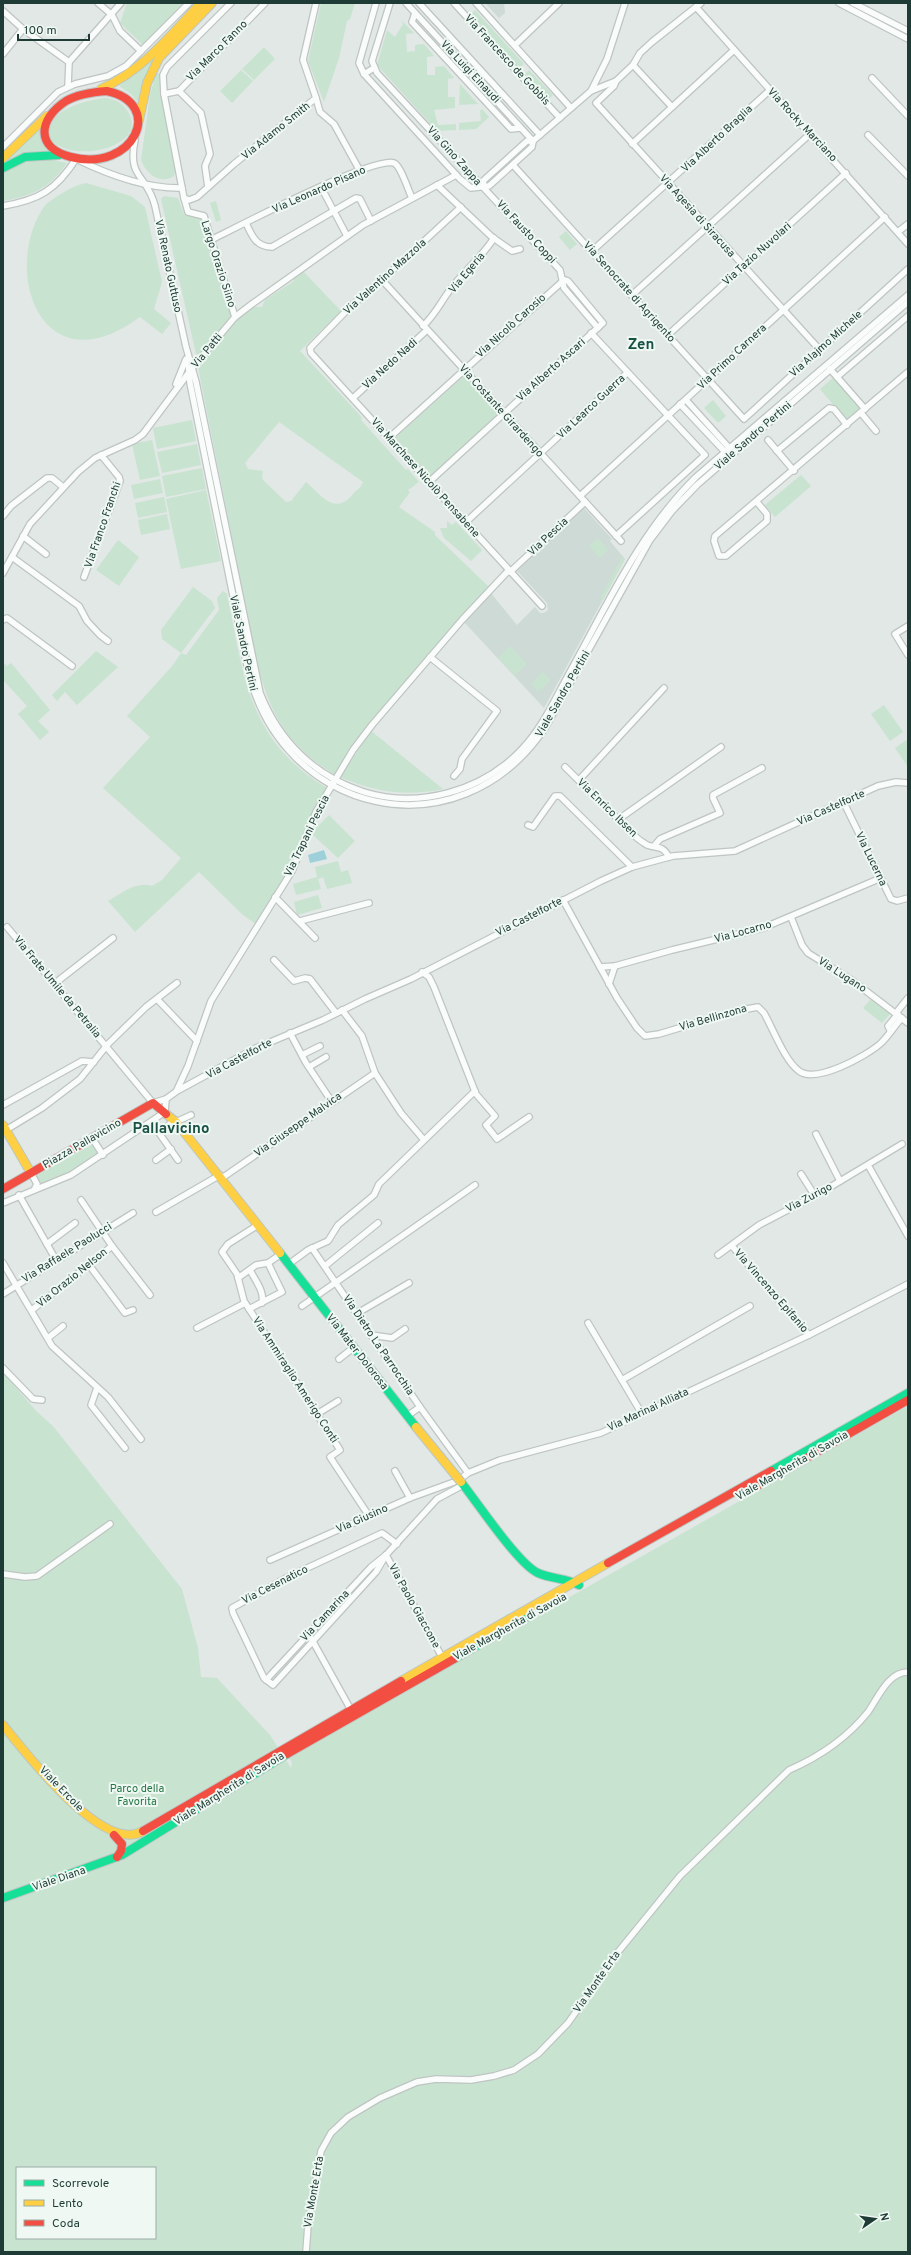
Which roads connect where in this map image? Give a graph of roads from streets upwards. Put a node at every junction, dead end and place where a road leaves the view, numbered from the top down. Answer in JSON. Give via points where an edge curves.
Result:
{"nodes":[{"id":1,"x":98,"y":3,"type":"edge"},
{"id":2,"x":121,"y":3,"type":"edge"},
{"id":3,"x":188,"y":3,"type":"edge"},
{"id":4,"x":201,"y":3,"type":"edge"},
{"id":5,"x":212,"y":3,"type":"edge"},
{"id":6,"x":231,"y":3,"type":"edge"},
{"id":7,"x":265,"y":3,"type":"edge"},
{"id":8,"x":316,"y":3,"type":"edge"},
{"id":9,"x":376,"y":3,"type":"edge"},
{"id":10,"x":390,"y":3,"type":"edge"},
{"id":11,"x":406,"y":3,"type":"edge"},
{"id":12,"x":419,"y":3,"type":"edge"},
{"id":13,"x":454,"y":3,"type":"edge"},
{"id":14,"x":476,"y":3,"type":"edge"},
{"id":15,"x":559,"y":3,"type":"edge"},
{"id":16,"x":626,"y":3,"type":"edge"},
{"id":17,"x":701,"y":3,"type":"edge"},
{"id":18,"x":839,"y":3,"type":"edge"},
{"id":19,"x":853,"y":3,"type":"edge"},
{"id":20,"x":696,"y":7,"type":"junction"},
{"id":21,"x":3,"y":11,"type":"edge"},
{"id":22,"x":112,"y":14,"type":"junction"},
{"id":23,"x":23,"y":29,"type":"junction"},
{"id":24,"x":908,"y":31,"type":"edge"},
{"id":25,"x":908,"y":39,"type":"edge"},
{"id":26,"x":515,"y":46,"type":"junction"},
{"id":27,"x":734,"y":50,"type":"junction"},
{"id":28,"x":141,"y":52,"type":"junction"},
{"id":29,"x":3,"y":54,"type":"edge"},
{"id":30,"x":70,"y":62,"type":"junction"},
{"id":31,"x":633,"y":65,"type":"junction"},
{"id":32,"x":374,"y":68,"type":"junction"},
{"id":33,"x":364,"y":74,"type":"junction"},
{"id":34,"x":872,"y":78,"type":"dead end"},
{"id":35,"x":616,"y":81,"type":"junction"},
{"id":36,"x":68,"y":86,"type":"junction"},
{"id":37,"x":770,"y":90,"type":"junction"},
{"id":38,"x":179,"y":91,"type":"junction"},
{"id":39,"x":591,"y":91,"type":"junction"},
{"id":40,"x":87,"y":94,"type":"junction"},
{"id":41,"x":164,"y":94,"type":"junction"},
{"id":42,"x":316,"y":98,"type":"junction"},
{"id":43,"x":59,"y":107,"type":"junction"},
{"id":44,"x":672,"y":107,"type":"junction"},
{"id":45,"x":572,"y":108,"type":"junction"},
{"id":46,"x":908,"y":116,"type":"edge"},
{"id":47,"x":560,"y":118,"type":"junction"},
{"id":48,"x":138,"y":123,"type":"junction"},
{"id":49,"x":810,"y":134,"type":"junction"},
{"id":50,"x":136,"y":135,"type":"junction"},
{"id":51,"x":540,"y":135,"type":"junction"},
{"id":52,"x":868,"y":135,"type":"dead end"},
{"id":53,"x":533,"y":141,"type":"junction"},
{"id":54,"x":632,"y":144,"type":"junction"},
{"id":55,"x":3,"y":147,"type":"edge"},
{"id":56,"x":60,"y":155,"type":"junction"},
{"id":57,"x":3,"y":158,"type":"edge"},
{"id":58,"x":76,"y":159,"type":"junction"},
{"id":59,"x":513,"y":165,"type":"junction"},
{"id":60,"x":3,"y":168,"type":"edge"},
{"id":61,"x":360,"y":171,"type":"junction"},
{"id":62,"x":846,"y":173,"type":"junction"},
{"id":63,"x":456,"y":175,"type":"junction"},
{"id":64,"x":908,"y":176,"type":"edge"},
{"id":65,"x":668,"y":184,"type":"junction"},
{"id":66,"x":436,"y":185,"type":"junction"},
{"id":67,"x":146,"y":186,"type":"junction"},
{"id":68,"x":208,"y":187,"type":"junction"},
{"id":69,"x":321,"y":187,"type":"junction"},
{"id":70,"x":484,"y":187,"type":"junction"},
{"id":71,"x":160,"y":188,"type":"junction"},
{"id":72,"x":182,"y":188,"type":"junction"},
{"id":73,"x":184,"y":198,"type":"junction"},
{"id":74,"x":412,"y":198,"type":"junction"},
{"id":75,"x":3,"y":206,"type":"edge"},
{"id":76,"x":155,"y":206,"type":"junction"},
{"id":77,"x":460,"y":207,"type":"junction"},
{"id":78,"x":333,"y":210,"type":"junction"},
{"id":79,"x":885,"y":217,"type":"junction"},
{"id":80,"x":371,"y":221,"type":"junction"},
{"id":81,"x":246,"y":223,"type":"junction"},
{"id":82,"x":908,"y":224,"type":"edge"},
{"id":83,"x":708,"y":227,"type":"junction"},
{"id":84,"x":899,"y":232,"type":"junction"},
{"id":85,"x":347,"y":236,"type":"junction"},
{"id":86,"x":494,"y":238,"type":"junction"},
{"id":87,"x":211,"y":240,"type":"junction"},
{"id":88,"x":908,"y":244,"type":"edge"},
{"id":89,"x":520,"y":249,"type":"dead end"},
{"id":90,"x":592,"y":251,"type":"junction"},
{"id":91,"x":743,"y":267,"type":"junction"},
{"id":92,"x":908,"y":269,"type":"edge"},
{"id":93,"x":382,"y":280,"type":"junction"},
{"id":94,"x":564,"y":280,"type":"junction"},
{"id":95,"x":632,"y":295,"type":"junction"},
{"id":96,"x":908,"y":295,"type":"edge"},
{"id":97,"x":908,"y":302,"type":"edge"},
{"id":98,"x":783,"y":310,"type":"junction"},
{"id":99,"x":908,"y":316,"type":"edge"},
{"id":100,"x":235,"y":317,"type":"junction"},
{"id":101,"x":425,"y":328,"type":"junction"},
{"id":102,"x":598,"y":328,"type":"junction"},
{"id":103,"x":591,"y":334,"type":"junction"},
{"id":104,"x":668,"y":335,"type":"junction"},
{"id":105,"x":187,"y":348,"type":"junction"},
{"id":106,"x":310,"y":348,"type":"joint"},
{"id":107,"x":820,"y":350,"type":"junction"},
{"id":108,"x":463,"y":369,"type":"junction"},
{"id":109,"x":830,"y":369,"type":"junction"},
{"id":110,"x":191,"y":370,"type":"junction"},
{"id":111,"x":908,"y":372,"type":"edge"},
{"id":112,"x":627,"y":373,"type":"junction"},
{"id":113,"x":837,"y":377,"type":"junction"},
{"id":114,"x":708,"y":379,"type":"junction"},
{"id":115,"x":193,"y":382,"type":"joint"},
{"id":116,"x":353,"y":398,"type":"junction"},
{"id":117,"x":686,"y":400,"type":"junction"},
{"id":118,"x":680,"y":404,"type":"junction"},
{"id":119,"x":863,"y":411,"type":"junction"},
{"id":120,"x":504,"y":413,"type":"junction"},
{"id":121,"x":156,"y":415,"type":"junction"},
{"id":122,"x":668,"y":415,"type":"junction"},
{"id":123,"x":744,"y":418,"type":"joint"},
{"id":124,"x":847,"y":425,"type":"junction"},
{"id":125,"x":876,"y":431,"type":"dead end"},
{"id":126,"x":389,"y":438,"type":"junction"},
{"id":127,"x":768,"y":440,"type":"dead end"},
{"id":128,"x":732,"y":450,"type":"junction"},
{"id":129,"x":777,"y":451,"type":"junction"},
{"id":130,"x":540,"y":453,"type":"junction"},
{"id":131,"x":727,"y":454,"type":"junction"},
{"id":132,"x":100,"y":455,"type":"junction"},
{"id":133,"x":794,"y":471,"type":"junction"},
{"id":134,"x":429,"y":482,"type":"junction"},
{"id":135,"x":63,"y":487,"type":"junction"},
{"id":136,"x":580,"y":496,"type":"junction"},
{"id":137,"x":756,"y":501,"type":"junction"},
{"id":138,"x":585,"y":502,"type":"junction"},
{"id":139,"x":3,"y":516,"type":"edge"},
{"id":140,"x":466,"y":522,"type":"junction"},
{"id":141,"x":23,"y":536,"type":"junction"},
{"id":142,"x":616,"y":536,"type":"junction"},
{"id":143,"x":621,"y":541,"type":"dead end"},
{"id":144,"x":46,"y":554,"type":"dead end"},
{"id":145,"x":12,"y":557,"type":"junction"},
{"id":146,"x":510,"y":571,"type":"junction"},
{"id":147,"x":3,"y":573,"type":"edge"},
{"id":148,"x":84,"y":577,"type":"dead end"},
{"id":149,"x":542,"y":606,"type":"dead end"},
{"id":150,"x":3,"y":620,"type":"edge"},
{"id":151,"x":908,"y":626,"type":"edge"},
{"id":152,"x":108,"y":641,"type":"dead end"},
{"id":153,"x":908,"y":654,"type":"edge"},
{"id":154,"x":430,"y":657,"type":"junction"},
{"id":155,"x":72,"y":666,"type":"dead end"},
{"id":156,"x":664,"y":688,"type":"dead end"},
{"id":157,"x":721,"y":747,"type":"dead end"},
{"id":158,"x":565,"y":767,"type":"dead end"},
{"id":159,"x":762,"y":768,"type":"dead end"},
{"id":160,"x":454,"y":776,"type":"dead end"},
{"id":161,"x":579,"y":780,"type":"junction"},
{"id":162,"x":333,"y":783,"type":"junction"},
{"id":163,"x":908,"y":783,"type":"edge"},
{"id":164,"x":844,"y":803,"type":"junction"},
{"id":165,"x":619,"y":819,"type":"junction"},
{"id":166,"x":528,"y":825,"type":"dead end"},
{"id":167,"x":654,"y":846,"type":"junction"},
{"id":168,"x":669,"y":857,"type":"junction"},
{"id":169,"x":632,"y":868,"type":"junction"},
{"id":170,"x":881,"y":878,"type":"junction"},
{"id":171,"x":275,"y":897,"type":"junction"},
{"id":172,"x":908,"y":898,"type":"edge"},
{"id":173,"x":563,"y":900,"type":"junction"},
{"id":174,"x":368,"y":903,"type":"dead end"},
{"id":175,"x":791,"y":917,"type":"junction"},
{"id":176,"x":300,"y":921,"type":"junction"},
{"id":177,"x":7,"y":927,"type":"dead end"},
{"id":178,"x":113,"y":938,"type":"dead end"},
{"id":179,"x":315,"y":938,"type":"dead end"},
{"id":180,"x":274,"y":960,"type":"dead end"},
{"id":181,"x":615,"y":966,"type":"junction"},
{"id":182,"x":600,"y":967,"type":"junction"},
{"id":183,"x":422,"y":972,"type":"junction"},
{"id":184,"x":177,"y":983,"type":"dead end"},
{"id":185,"x":54,"y":984,"type":"junction"},
{"id":186,"x":610,"y":984,"type":"junction"},
{"id":187,"x":908,"y":998,"type":"edge"},
{"id":188,"x":157,"y":999,"type":"junction"},
{"id":189,"x":339,"y":1012,"type":"junction"},
{"id":190,"x":899,"y":1015,"type":"junction"},
{"id":191,"x":908,"y":1023,"type":"edge"},
{"id":192,"x":290,"y":1033,"type":"junction"},
{"id":193,"x":197,"y":1042,"type":"junction"},
{"id":194,"x":320,"y":1046,"type":"dead end"},
{"id":195,"x":106,"y":1047,"type":"junction"},
{"id":196,"x":302,"y":1055,"type":"junction"},
{"id":197,"x":326,"y":1057,"type":"dead end"},
{"id":198,"x":94,"y":1062,"type":"junction"},
{"id":199,"x":309,"y":1067,"type":"junction"},
{"id":200,"x":375,"y":1073,"type":"junction"},
{"id":201,"x":177,"y":1091,"type":"junction"},
{"id":202,"x":476,"y":1091,"type":"junction"},
{"id":203,"x":166,"y":1099,"type":"junction"},
{"id":204,"x":332,"y":1102,"type":"junction"},
{"id":205,"x":153,"y":1103,"type":"junction"},
{"id":206,"x":3,"y":1105,"type":"edge"},
{"id":207,"x":165,"y":1112,"type":"junction"},
{"id":208,"x":191,"y":1114,"type":"dead end"},
{"id":209,"x":529,"y":1117,"type":"dead end"},
{"id":210,"x":176,"y":1121,"type":"junction"},
{"id":211,"x":5,"y":1128,"type":"edge"},
{"id":212,"x":816,"y":1134,"type":"dead end"},
{"id":213,"x":92,"y":1138,"type":"junction"},
{"id":214,"x":424,"y":1140,"type":"junction"},
{"id":215,"x":902,"y":1144,"type":"dead end"},
{"id":216,"x":171,"y":1149,"type":"junction"},
{"id":217,"x":103,"y":1155,"type":"junction"},
{"id":218,"x":156,"y":1160,"type":"dead end"},
{"id":219,"x":178,"y":1160,"type":"dead end"},
{"id":220,"x":868,"y":1165,"type":"junction"},
{"id":221,"x":31,"y":1173,"type":"junction"},
{"id":222,"x":801,"y":1174,"type":"dead end"},
{"id":223,"x":221,"y":1176,"type":"junction"},
{"id":224,"x":19,"y":1180,"type":"junction"},
{"id":225,"x":840,"y":1181,"type":"junction"},
{"id":226,"x":475,"y":1185,"type":"dead end"},
{"id":227,"x":35,"y":1188,"type":"junction"},
{"id":228,"x":3,"y":1189,"type":"edge"},
{"id":229,"x":26,"y":1192,"type":"junction"},
{"id":230,"x":19,"y":1195,"type":"junction"},
{"id":231,"x":815,"y":1196,"type":"junction"},
{"id":232,"x":81,"y":1200,"type":"dead end"},
{"id":233,"x":3,"y":1202,"type":"edge"},
{"id":234,"x":156,"y":1212,"type":"dead end"},
{"id":235,"x":132,"y":1213,"type":"dead end"},
{"id":236,"x":75,"y":1223,"type":"dead end"},
{"id":237,"x":378,"y":1223,"type":"dead end"},
{"id":238,"x":258,"y":1225,"type":"junction"},
{"id":239,"x":102,"y":1231,"type":"junction"},
{"id":240,"x":908,"y":1236,"type":"edge"},
{"id":241,"x":47,"y":1244,"type":"junction"},
{"id":242,"x":112,"y":1246,"type":"junction"},
{"id":243,"x":732,"y":1246,"type":"junction"},
{"id":244,"x":312,"y":1248,"type":"junction"},
{"id":245,"x":281,"y":1254,"type":"junction"},
{"id":246,"x":718,"y":1255,"type":"dead end"},
{"id":247,"x":56,"y":1260,"type":"junction"},
{"id":248,"x":3,"y":1263,"type":"edge"},
{"id":249,"x":268,"y":1263,"type":"junction"},
{"id":250,"x":288,"y":1264,"type":"junction"},
{"id":251,"x":88,"y":1265,"type":"junction"},
{"id":252,"x":325,"y":1266,"type":"junction"},
{"id":253,"x":250,"y":1270,"type":"junction"},
{"id":254,"x":238,"y":1278,"type":"junction"},
{"id":255,"x":410,"y":1283,"type":"dead end"},
{"id":256,"x":16,"y":1284,"type":"junction"},
{"id":257,"x":337,"y":1284,"type":"junction"},
{"id":258,"x":908,"y":1284,"type":"edge"},
{"id":259,"x":3,"y":1294,"type":"edge"},
{"id":260,"x":150,"y":1295,"type":"dead end"},
{"id":261,"x":315,"y":1298,"type":"junction"},
{"id":262,"x":244,"y":1302,"type":"junction"},
{"id":263,"x":262,"y":1303,"type":"junction"},
{"id":264,"x":302,"y":1306,"type":"dead end"},
{"id":265,"x":750,"y":1306,"type":"dead end"},
{"id":266,"x":249,"y":1309,"type":"junction"},
{"id":267,"x":32,"y":1310,"type":"junction"},
{"id":268,"x":133,"y":1310,"type":"dead end"},
{"id":269,"x":356,"y":1314,"type":"junction"},
{"id":270,"x":588,"y":1323,"type":"dead end"},
{"id":271,"x":63,"y":1326,"type":"dead end"},
{"id":272,"x":197,"y":1328,"type":"dead end"},
{"id":273,"x":405,"y":1330,"type":"dead end"},
{"id":274,"x":371,"y":1335,"type":"junction"},
{"id":275,"x":810,"y":1335,"type":"junction"},
{"id":276,"x":48,"y":1338,"type":"junction"},
{"id":277,"x":353,"y":1348,"type":"junction"},
{"id":278,"x":339,"y":1359,"type":"dead end"},
{"id":279,"x":3,"y":1368,"type":"edge"},
{"id":280,"x":622,"y":1380,"type":"junction"},
{"id":281,"x":97,"y":1388,"type":"junction"},
{"id":282,"x":908,"y":1394,"type":"edge"},
{"id":283,"x":42,"y":1400,"type":"dead end"},
{"id":284,"x":908,"y":1400,"type":"edge"},
{"id":285,"x":338,"y":1401,"type":"dead end"},
{"id":286,"x":420,"y":1407,"type":"junction"},
{"id":287,"x":317,"y":1414,"type":"junction"},
{"id":288,"x":642,"y":1414,"type":"junction"},
{"id":289,"x":407,"y":1416,"type":"junction"},
{"id":290,"x":140,"y":1439,"type":"dead end"},
{"id":291,"x":125,"y":1448,"type":"dead end"},
{"id":292,"x":395,"y":1471,"type":"dead end"},
{"id":293,"x":468,"y":1473,"type":"junction"},
{"id":294,"x":460,"y":1481,"type":"junction"},
{"id":295,"x":410,"y":1498,"type":"junction"},
{"id":296,"x":369,"y":1516,"type":"junction"},
{"id":297,"x":110,"y":1524,"type":"dead end"},
{"id":298,"x":397,"y":1544,"type":"junction"},
{"id":299,"x":386,"y":1555,"type":"junction"},
{"id":300,"x":270,"y":1560,"type":"dead end"},
{"id":301,"x":3,"y":1574,"type":"edge"},
{"id":302,"x":579,"y":1586,"type":"junction"},
{"id":303,"x":308,"y":1635,"type":"junction"},
{"id":304,"x":314,"y":1640,"type":"junction"},
{"id":305,"x":442,"y":1657,"type":"junction"},
{"id":306,"x":908,"y":1672,"type":"edge"},
{"id":307,"x":266,"y":1680,"type":"junction"},
{"id":308,"x":273,"y":1685,"type":"joint"},
{"id":309,"x":351,"y":1710,"type":"junction"},
{"id":310,"x":3,"y":1725,"type":"edge"},
{"id":311,"x":112,"y":1832,"type":"junction"},
{"id":312,"x":130,"y":1837,"type":"joint"},
{"id":313,"x":115,"y":1858,"type":"junction"},
{"id":314,"x":3,"y":1898,"type":"edge"},
{"id":315,"x":306,"y":2252,"type":"edge"}],
"edges":[{"from":1,"to":22,"type":"street"},
{"from":2,"to":22,"type":"street"},
{"from":3,"to":28,"type":"street"},
{"from":4,"to":40,"type":"street","via":[[134,71],[112,84]]},
{"from":5,"to":48,"type":"street","via":[[166,50],[155,65],[147,83]]},
{"from":6,"to":41,"type":"street","via":[[168,67],[163,75]]},
{"from":7,"to":38,"type":"street","name":"Via Marco Fanno"},
{"from":8,"to":42,"type":"street","name":"Via Adamo Smith","via":[[303,60]]},
{"from":9,"to":33,"type":"street","via":[[359,63]]},
{"from":10,"to":32,"type":"street","via":[[372,61]]},
{"from":11,"to":53,"type":"street","name":"Via Luigi Einaudi"},
{"from":12,"to":51,"type":"street","name":"Via Luigi Einaudi"},
{"from":13,"to":47,"type":"street","name":"Via Francesco de Gobbis"},
{"from":14,"to":26,"type":"street","name":"Via Francesco de Gobbis"},
{"from":15,"to":26,"type":"street"},
{"from":16,"to":39,"type":"street","via":[[607,58]]},
{"from":17,"to":20,"type":"street"},
{"from":18,"to":25,"type":"street"},
{"from":19,"to":24,"type":"street"},
{"from":20,"to":27,"type":"street","name":"Via Rocky Marciano"},
{"from":20,"to":31,"type":"street","via":[[648,46]]},
{"from":21,"to":23,"type":"street"},
{"from":22,"to":28,"type":"street","via":[[120,31]]},
{"from":22,"to":30,"type":"street"},
{"from":23,"to":29,"type":"street"},
{"from":23,"to":30,"type":"street"},
{"from":26,"to":45,"type":"street","name":"Via Francesco de Gobbis"},
{"from":27,"to":37,"type":"street","name":"Via Rocky Marciano"},
{"from":27,"to":44,"type":"street"},
{"from":28,"to":36,"type":"street","via":[[116,73]]},
{"from":30,"to":36,"type":"street"},
{"from":31,"to":35,"type":"street"},
{"from":31,"to":44,"type":"street"},
{"from":32,"to":33,"type":"street"},
{"from":32,"to":70,"type":"street","name":"Via Gino Zappa"},
{"from":33,"to":63,"type":"street","name":"Via Gino Zappa"},
{"from":34,"to":46,"type":"street"},
{"from":35,"to":39,"type":"street"},
{"from":35,"to":54,"type":"street","name":"Via Agesia di Siracusa","via":[[596,103]]},
{"from":36,"to":55,"type":"street","via":[[54,96]]},
{"from":37,"to":49,"type":"street","name":"Via Rocky Marciano"},
{"from":37,"to":65,"type":"street","name":"Via Alberto Braglia"},
{"from":38,"to":41,"type":"street"},
{"from":38,"to":68,"type":"street","name":"Via Marco Fanno","via":[[201,113],[210,154],[205,166]]},
{"from":39,"to":45,"type":"street"},
{"from":40,"to":43,"type":"street","via":[[71,99]]},
{"from":40,"to":48,"type":"street","via":[[107,91],[120,94],[134,108]]},
{"from":41,"to":72,"type":"street"},
{"from":42,"to":61,"type":"street","via":[[320,112],[334,124]]},
{"from":42,"to":68,"type":"street","name":"Via Adamo Smith"},
{"from":43,"to":56,"type":"street","via":[[46,120],[43,130],[48,145]]},
{"from":43,"to":57,"type":"street","via":[[38,123]]},
{"from":44,"to":54,"type":"street"},
{"from":45,"to":47,"type":"street"},
{"from":47,"to":51,"type":"street"},
{"from":48,"to":50,"type":"street"},
{"from":49,"to":62,"type":"street","name":"Via Rocky Marciano"},
{"from":49,"to":83,"type":"street"},
{"from":50,"to":58,"type":"street","via":[[128,147],[119,152],[102,157]]},
{"from":50,"to":67,"type":"street","name":"Via Renato Guttuso","via":[[132,154],[133,165]]},
{"from":51,"to":53,"type":"street"},
{"from":52,"to":64,"type":"street"},
{"from":53,"to":59,"type":"street","via":[[532,147]]},
{"from":53,"to":70,"type":"street","via":[[527,141],[483,181]]},
{"from":54,"to":65,"type":"street","name":"Via Agesia di Siracusa"},
{"from":56,"to":58,"type":"street"},
{"from":56,"to":60,"type":"street","via":[[25,156]]},
{"from":58,"to":67,"type":"street"},
{"from":58,"to":75,"type":"street","via":[[63,176],[41,196]]},
{"from":59,"to":70,"type":"street","via":[[489,186]]},
{"from":59,"to":90,"type":"street","name":"Via Senocrate di Agrigento"},
{"from":61,"to":69,"type":"street","name":"Via Leonardo Pisano"},
{"from":61,"to":74,"type":"street","name":"Via Leonardo Pisano","via":[[390,163],[396,164]]},
{"from":62,"to":79,"type":"street","name":"Via Rocky Marciano"},
{"from":62,"to":91,"type":"street","name":"Via Tazio Nuvolari"},
{"from":63,"to":66,"type":"street","name":"Via Patti"},
{"from":63,"to":70,"type":"street","name":"Via Gino Zappa","via":[[470,188]]},
{"from":65,"to":83,"type":"street","name":"Via Agesia di Siracusa"},
{"from":65,"to":90,"type":"street","name":"Via Alberto Braglia"},
{"from":66,"to":74,"type":"street","name":"Via Patti"},
{"from":66,"to":77,"type":"street"},
{"from":67,"to":71,"type":"street"},
{"from":67,"to":76,"type":"street","name":"Via Renato Guttuso"},
{"from":68,"to":73,"type":"street","name":"Via Adamo Smith","via":[[197,197],[189,200]]},
{"from":69,"to":78,"type":"street"},
{"from":69,"to":81,"type":"street","name":"Via Leonardo Pisano"},
{"from":70,"to":94,"type":"street","name":"Via Fausto Coppi","via":[[560,270]]},
{"from":71,"to":72,"type":"street"},
{"from":71,"to":76,"type":"street","via":[[155,194]]},
{"from":72,"to":73,"type":"street"},
{"from":73,"to":87,"type":"street","name":"Largo Orazio Siino","via":[[188,212],[204,216]]},
{"from":74,"to":80,"type":"street","name":"Via Patti"},
{"from":76,"to":105,"type":"street","name":"Via Renato Guttuso"},
{"from":77,"to":86,"type":"street"},
{"from":77,"to":93,"type":"street","name":"Via Valentino Mazzola"},
{"from":78,"to":80,"type":"street","via":[[358,198]]},
{"from":78,"to":81,"type":"street","via":[[272,247],[255,241]]},
{"from":78,"to":85,"type":"street"},
{"from":79,"to":84,"type":"street","name":"Via Rocky Marciano"},
{"from":79,"to":98,"type":"street","name":"Via Primo Carnera"},
{"from":80,"to":85,"type":"street","name":"Via Patti"},
{"from":81,"to":87,"type":"street","name":"Via Leonardo Pisano"},
{"from":82,"to":84,"type":"street"},
{"from":83,"to":91,"type":"street","name":"Via Agesia di Siracusa"},
{"from":83,"to":95,"type":"street"},
{"from":84,"to":88,"type":"street","name":"Via Rocky Marciano"},
{"from":85,"to":100,"type":"street","name":"Via Patti"},
{"from":86,"to":89,"type":"street","via":[[512,251]]},
{"from":86,"to":101,"type":"street","name":"Via Egeria","via":[[483,255],[452,286]]},
{"from":87,"to":100,"type":"street","name":"Largo Orazio Siino"},
{"from":90,"to":95,"type":"street","name":"Via Senocrate di Agrigento"},
{"from":91,"to":98,"type":"street","name":"Via Agesia di Siracusa"},
{"from":91,"to":104,"type":"street","name":"Via Tazio Nuvolari"},
{"from":92,"to":107,"type":"street","name":"Via Alajmo Michele"},
{"from":93,"to":101,"type":"street","name":"Via Costante Girardengo"},
{"from":93,"to":106,"type":"street","name":"Via Valentino Mazzola","via":[[351,306]]},
{"from":94,"to":102,"type":"street","via":[[564,288]]},
{"from":94,"to":102,"type":"street","name":"Via Alberto Ascari","via":[[568,280],[603,323]]},
{"from":94,"to":108,"type":"street","name":"Via Nicolò Carosio"},
{"from":95,"to":104,"type":"street","name":"Via Senocrate di Agrigento"},
{"from":96,"to":128,"type":"street","name":"Viale Sandro Pertini"},
{"from":97,"to":109,"type":"street","name":"Viale Sandro Pertini"},
{"from":98,"to":107,"type":"street","name":"Via Agesia di Siracusa"},
{"from":98,"to":114,"type":"street","name":"Via Primo Carnera"},
{"from":99,"to":113,"type":"street"},
{"from":100,"to":110,"type":"street","name":"Via Patti"},
{"from":101,"to":108,"type":"street","name":"Via Costante Girardengo"},
{"from":101,"to":116,"type":"street","name":"Via Nedo Nadi"},
{"from":102,"to":103,"type":"street","name":"Via Alberto Ascari"},
{"from":103,"to":112,"type":"street"},
{"from":103,"to":120,"type":"street","name":"Via Alberto Ascari"},
{"from":104,"to":114,"type":"street","name":"Via Senocrate di Agrigento"},
{"from":105,"to":110,"type":"street","name":"Via Renato Guttuso"},
{"from":105,"to":121,"type":"street","via":[[182,374]]},
{"from":106,"to":116,"type":"street","name":"Via Marchese Nicolò Pensabene","via":[[311,353]]},
{"from":107,"to":123,"type":"street","name":"Via Alajmo Michele"},
{"from":108,"to":120,"type":"street","name":"Via Costante Girardengo"},
{"from":108,"to":126,"type":"street","name":"Via Nicolò Carosio"},
{"from":109,"to":113,"type":"street"},
{"from":109,"to":128,"type":"street","name":"Viale Sandro Pertini"},
{"from":110,"to":115,"type":"street","name":"Via Renato Guttuso"},
{"from":110,"to":121,"type":"street","name":"Via Patti"},
{"from":111,"to":119,"type":"street"},
{"from":112,"to":122,"type":"street"},
{"from":112,"to":130,"type":"street","name":"Via Learco Guerra"},
{"from":113,"to":119,"type":"street"},
{"from":114,"to":117,"type":"street","name":"Via Primo Carnera"},
{"from":114,"to":123,"type":"street","name":"Via Senocrate di Agrigento"},
{"from":115,"to":162,"type":"street","name":"Viale Sandro Pertini","via":[[254,693],[266,721],[283,746],[309,771]]},
{"from":116,"to":126,"type":"street","name":"Via Marchese Nicolò Pensabene"},
{"from":117,"to":118,"type":"street","name":"Via Primo Carnera"},
{"from":117,"to":128,"type":"street"},
{"from":118,"to":122,"type":"street","name":"Via Primo Carnera"},
{"from":118,"to":131,"type":"street"},
{"from":119,"to":124,"type":"street"},
{"from":119,"to":125,"type":"street"},
{"from":120,"to":130,"type":"street","name":"Via Costante Girardengo"},
{"from":120,"to":134,"type":"street","name":"Via Alberto Ascari"},
{"from":121,"to":132,"type":"street","name":"Via Patti","via":[[140,437]]},
{"from":122,"to":136,"type":"street","name":"Via Primo Carnera"},
{"from":122,"to":142,"type":"street","via":[[705,455]]},
{"from":124,"to":129,"type":"street","via":[[834,409],[828,408]]},
{"from":124,"to":133,"type":"street"},
{"from":126,"to":134,"type":"street","name":"Via Marchese Nicolò Pensabene"},
{"from":127,"to":129,"type":"street"},
{"from":128,"to":131,"type":"street","name":"Viale Sandro Pertini"},
{"from":129,"to":133,"type":"street"},
{"from":130,"to":136,"type":"street","name":"Via Costante Girardengo"},
{"from":130,"to":140,"type":"street","name":"Via Learco Guerra"},
{"from":131,"to":162,"type":"street","name":"Viale Sandro Pertini","via":[[661,525],[642,553],[545,728],[512,766],[475,790],[432,802],[386,802],[351,794]]},
{"from":132,"to":135,"type":"street","name":"Via Patti","via":[[86,464]]},
{"from":132,"to":148,"type":"street","name":"Via Franco Franchi","via":[[120,481]]},
{"from":133,"to":137,"type":"street"},
{"from":134,"to":140,"type":"street","name":"Via Marchese Nicolò Pensabene"},
{"from":135,"to":139,"type":"street","via":[[52,478],[46,478],[11,506]]},
{"from":135,"to":141,"type":"street","name":"Via Patti","via":[[30,524]]},
{"from":136,"to":138,"type":"street","name":"Via Costante Girardengo"},
{"from":137,"to":137,"type":"street","via":[[714,537],[719,556],[726,556],[767,521],[767,514]]},
{"from":138,"to":142,"type":"street","name":"Via Costante Girardengo"},
{"from":138,"to":146,"type":"street","name":"Via Pescia"},
{"from":140,"to":146,"type":"street","name":"Via Marchese Nicolò Pensabene"},
{"from":141,"to":144,"type":"street"},
{"from":141,"to":145,"type":"street","name":"Via Patti"},
{"from":142,"to":143,"type":"street","name":"Via Costante Girardengo"},
{"from":145,"to":147,"type":"street","name":"Via Patti"},
{"from":145,"to":152,"type":"street","via":[[79,606],[87,621]]},
{"from":146,"to":149,"type":"street","name":"Via Marchese Nicolò Pensabene"},
{"from":146,"to":154,"type":"street","name":"Via Trapani Pescia"},
{"from":150,"to":155,"type":"street","via":[[7,618]]},
{"from":151,"to":153,"type":"street","via":[[895,634]]},
{"from":154,"to":160,"type":"street","via":[[496,711],[462,759],[460,769]]},
{"from":154,"to":162,"type":"street","name":"Via Trapani Pescia","via":[[372,725]]},
{"from":156,"to":161,"type":"street"},
{"from":157,"to":165,"type":"street"},
{"from":158,"to":161,"type":"street","name":"Via Enrico Ibsen"},
{"from":159,"to":167,"type":"street","via":[[713,795],[720,813],[660,839]]},
{"from":161,"to":165,"type":"street","name":"Via Enrico Ibsen"},
{"from":162,"to":171,"type":"street","name":"Via Trapani Pescia","via":[[316,812],[295,866]]},
{"from":163,"to":164,"type":"street","name":"Via Castelforte","via":[[896,782],[878,786]]},
{"from":164,"to":168,"type":"street","name":"Via Castelforte","via":[[735,851]]},
{"from":164,"to":170,"type":"street","name":"Via Lucerna"},
{"from":165,"to":167,"type":"street","name":"Via Enrico Ibsen","via":[[636,837],[647,845]]},
{"from":166,"to":169,"type":"street","via":[[532,827],[536,824],[542,811],[555,796],[560,796]]},
{"from":167,"to":168,"type":"street","name":"Via Enrico Ibsen","via":[[665,851]]},
{"from":168,"to":169,"type":"street","name":"Via Castelforte"},
{"from":169,"to":173,"type":"street","name":"Via Castelforte"},
{"from":170,"to":172,"type":"street","name":"Via Lucerna","via":[[891,899],[897,901]]},
{"from":170,"to":175,"type":"street","name":"Via Locarno"},
{"from":171,"to":176,"type":"street"},
{"from":171,"to":193,"type":"street","name":"Via Trapani Pescia","via":[[211,1001]]},
{"from":173,"to":182,"type":"street","name":"Via Bellinzona"},
{"from":173,"to":183,"type":"street","name":"Via Castelforte"},
{"from":174,"to":176,"type":"street"},
{"from":175,"to":181,"type":"street","name":"Via Locarno","via":[[763,928]]},
{"from":175,"to":190,"type":"street","name":"Via Lugano","via":[[802,945],[808,953],[853,980]]},
{"from":176,"to":179,"type":"street"},
{"from":177,"to":185,"type":"street","name":"Via Frate Umile da Petralia"},
{"from":178,"to":185,"type":"street"},
{"from":180,"to":189,"type":"street","via":[[294,981],[310,979]]},
{"from":181,"to":182,"type":"street","name":"Via Locarno"},
{"from":181,"to":186,"type":"street"},
{"from":182,"to":186,"type":"street","name":"Via Bellinzona"},
{"from":183,"to":189,"type":"street","name":"Via Castelforte"},
{"from":183,"to":202,"type":"street","via":[[429,977],[434,987]]},
{"from":184,"to":188,"type":"street"},
{"from":185,"to":195,"type":"street","name":"Via Frate Umile da Petralia"},
{"from":186,"to":190,"type":"street","name":"Via Bellinzona","via":[[636,1028],[648,1036],[736,1010],[751,1007],[762,1009],[792,1064],[804,1075],[815,1076],[845,1064],[881,1043],[890,1030],[888,1026]]},
{"from":187,"to":190,"type":"street"},
{"from":188,"to":193,"type":"street"},
{"from":188,"to":195,"type":"street"},
{"from":189,"to":192,"type":"street","name":"Via Castelforte"},
{"from":189,"to":200,"type":"street","via":[[362,1036]]},
{"from":190,"to":191,"type":"street","name":"Via Lugano"},
{"from":192,"to":196,"type":"street"},
{"from":192,"to":201,"type":"street","name":"Via Castelforte","via":[[256,1048]]},
{"from":193,"to":201,"type":"street","name":"Via Trapani Pescia"},
{"from":194,"to":196,"type":"street"},
{"from":195,"to":198,"type":"street"},
{"from":195,"to":205,"type":"street","name":"Via Frate Umile da Petralia"},
{"from":196,"to":199,"type":"street"},
{"from":197,"to":199,"type":"street"},
{"from":198,"to":206,"type":"street","via":[[82,1060]]},
{"from":198,"to":211,"type":"street","via":[[80,1079],[42,1108]]},
{"from":199,"to":204,"type":"street"},
{"from":200,"to":204,"type":"street","name":"Via Giuseppe Malvica"},
{"from":200,"to":214,"type":"street","via":[[401,1113]]},
{"from":201,"to":203,"type":"street","name":"Via Castelforte"},
{"from":202,"to":209,"type":"street","via":[[495,1116],[486,1125],[497,1139]]},
{"from":202,"to":214,"type":"street"},
{"from":203,"to":205,"type":"street","name":"Piazza Pallavicino"},
{"from":203,"to":207,"type":"street"},
{"from":204,"to":223,"type":"street","name":"Via Giuseppe Malvica"},
{"from":205,"to":207,"type":"street"},
{"from":205,"to":213,"type":"street","name":"Piazza Pallavicino"},
{"from":207,"to":210,"type":"street","name":"Via Mater Dolorosa"},
{"from":207,"to":217,"type":"street"},
{"from":208,"to":210,"type":"street"},
{"from":210,"to":216,"type":"street","via":[[159,1133]]},
{"from":210,"to":223,"type":"street","name":"Via Mater Dolorosa"},
{"from":211,"to":221,"type":"street"},
{"from":212,"to":225,"type":"street"},
{"from":213,"to":217,"type":"street"},
{"from":213,"to":221,"type":"street","name":"Piazza Pallavicino"},
{"from":214,"to":244,"type":"street","via":[[379,1184],[374,1195],[338,1225],[328,1241]]},
{"from":215,"to":220,"type":"street","name":"Via Zurigo"},
{"from":216,"to":218,"type":"street"},
{"from":216,"to":219,"type":"street"},
{"from":217,"to":227,"type":"street","via":[[71,1175]]},
{"from":220,"to":225,"type":"street","name":"Via Zurigo"},
{"from":220,"to":240,"type":"street"},
{"from":221,"to":224,"type":"street","name":"Piazza Pallavicino"},
{"from":221,"to":227,"type":"street","via":[[37,1184]]},
{"from":222,"to":231,"type":"street"},
{"from":223,"to":234,"type":"street","name":"Via Giuseppe Malvica"},
{"from":223,"to":238,"type":"street","name":"Via Mater Dolorosa"},
{"from":224,"to":228,"type":"street","name":"Piazza Pallavicino"},
{"from":224,"to":229,"type":"street"},
{"from":225,"to":231,"type":"street","name":"Via Zurigo"},
{"from":226,"to":257,"type":"street"},
{"from":227,"to":229,"type":"street"},
{"from":229,"to":230,"type":"street"},
{"from":230,"to":233,"type":"street"},
{"from":230,"to":241,"type":"street"},
{"from":231,"to":243,"type":"street","name":"Via Zurigo","via":[[759,1225]]},
{"from":232,"to":239,"type":"street"},
{"from":235,"to":239,"type":"street","name":"Via Raffaele Paolucci"},
{"from":236,"to":241,"type":"street"},
{"from":237,"to":252,"type":"street"},
{"from":238,"to":245,"type":"street","name":"Via Mater Dolorosa"},
{"from":238,"to":254,"type":"street","name":"Via Ammiraglio Amerigo Conti","via":[[228,1244],[222,1252]]},
{"from":239,"to":242,"type":"street"},
{"from":239,"to":247,"type":"street","name":"Via Raffaele Paolucci"},
{"from":241,"to":247,"type":"street"},
{"from":242,"to":251,"type":"street","name":"Via Orazio Nelson"},
{"from":242,"to":260,"type":"street"},
{"from":243,"to":246,"type":"street","name":"Via Zurigo"},
{"from":243,"to":275,"type":"street","name":"Via Vincenzo Epifanio"},
{"from":244,"to":250,"type":"street"},
{"from":244,"to":252,"type":"street","name":"Via Dietro La Parrocchia"},
{"from":245,"to":249,"type":"street"},
{"from":245,"to":250,"type":"street","name":"Via Mater Dolorosa"},
{"from":247,"to":256,"type":"street","name":"Via Raffaele Paolucci"},
{"from":248,"to":256,"type":"street"},
{"from":249,"to":253,"type":"street","via":[[261,1263]]},
{"from":249,"to":263,"type":"street","via":[[282,1292]]},
{"from":250,"to":261,"type":"street","name":"Via Mater Dolorosa"},
{"from":251,"to":267,"type":"street","name":"Via Orazio Nelson"},
{"from":251,"to":268,"type":"street","via":[[125,1313]]},
{"from":252,"to":257,"type":"street","name":"Via Dietro La Parrocchia"},
{"from":253,"to":254,"type":"street"},
{"from":253,"to":263,"type":"street","via":[[261,1291]]},
{"from":254,"to":262,"type":"street","name":"Via Ammiraglio Amerigo Conti"},
{"from":255,"to":269,"type":"street"},
{"from":256,"to":259,"type":"street","name":"Via Raffaele Paolucci"},
{"from":256,"to":267,"type":"street"},
{"from":257,"to":261,"type":"street"},
{"from":257,"to":269,"type":"street","name":"Via Dietro La Parrocchia"},
{"from":258,"to":275,"type":"street","name":"Via Marinai Alliata"},
{"from":261,"to":264,"type":"street"},
{"from":261,"to":277,"type":"street","name":"Via Mater Dolorosa"},
{"from":262,"to":266,"type":"street","name":"Via Ammiraglio Amerigo Conti"},
{"from":262,"to":272,"type":"street"},
{"from":263,"to":266,"type":"street"},
{"from":265,"to":280,"type":"street"},
{"from":266,"to":287,"type":"street","name":"Via Ammiraglio Amerigo Conti"},
{"from":267,"to":276,"type":"street"},
{"from":269,"to":274,"type":"street","name":"Via Dietro La Parrocchia"},
{"from":270,"to":280,"type":"street"},
{"from":271,"to":276,"type":"street"},
{"from":273,"to":274,"type":"street","via":[[392,1338]]},
{"from":274,"to":286,"type":"street","name":"Via Dietro La Parrocchia"},
{"from":275,"to":288,"type":"street","name":"Via Marinai Alliata"},
{"from":276,"to":281,"type":"street","via":[[52,1346]]},
{"from":277,"to":278,"type":"street"},
{"from":277,"to":289,"type":"street","name":"Via Mater Dolorosa"},
{"from":279,"to":283,"type":"street","via":[[33,1399]]},
{"from":280,"to":288,"type":"street"},
{"from":281,"to":290,"type":"street","via":[[108,1397]]},
{"from":281,"to":291,"type":"street","via":[[90,1405]]},
{"from":282,"to":302,"type":"street","name":"Viale Margherita di Savoia"},
{"from":284,"to":302,"type":"street","name":"Viale Margherita di Savoia"},
{"from":285,"to":287,"type":"street"},
{"from":286,"to":289,"type":"street"},
{"from":286,"to":293,"type":"street"},
{"from":287,"to":296,"type":"street","name":"Via Ammiraglio Amerigo Conti","via":[[340,1450],[330,1457]]},
{"from":288,"to":293,"type":"street","name":"Via Marinai Alliata","via":[[601,1433],[500,1460]]},
{"from":289,"to":294,"type":"street","name":"Via Mater Dolorosa","bridge":true},
{"from":292,"to":295,"type":"street"},
{"from":293,"to":294,"type":"street","name":"Via Giusino"},
{"from":294,"to":295,"type":"street","name":"Via Giusino"},
{"from":294,"to":298,"type":"street","name":"Via Camarina","via":[[437,1499]]},
{"from":294,"to":302,"type":"street","name":"Via Mater Dolorosa","via":[[523,1563],[538,1573]]},
{"from":295,"to":296,"type":"street","name":"Via Giusino"},
{"from":296,"to":300,"type":"street","name":"Via Giusino"},
{"from":297,"to":301,"type":"street","via":[[37,1576]]},
{"from":298,"to":299,"type":"street","name":"Via Camarina"},
{"from":298,"to":307,"type":"street","name":"Via Cesenatico","via":[[382,1533],[288,1577],[232,1608],[232,1613]]},
{"from":299,"to":303,"type":"street","name":"Via Camarina","via":[[371,1567]]},
{"from":299,"to":304,"type":"street","name":"Via Camarina","via":[[376,1572]]},
{"from":299,"to":305,"type":"street","name":"Via Paolo Giaccone"},
{"from":302,"to":305,"type":"street","name":"Viale Margherita di Savoia"},
{"from":302,"to":313,"type":"street","name":"Viale Margherita di Savoia","via":[[284,1755]]},
{"from":303,"to":304,"type":"street"},
{"from":303,"to":307,"type":"street","name":"Via Camarina"},
{"from":304,"to":308,"type":"street","name":"Via Camarina"},
{"from":304,"to":309,"type":"street"},
{"from":305,"to":309,"type":"street","name":"Viale Margherita di Savoia"},
{"from":306,"to":315,"type":"street","name":"Via Monte Erta","via":[[894,1676],[850,1732],[807,1762],[789,1770],[680,1876],[618,1952],[568,2023],[538,2054],[514,2070],[494,2076],[471,2080],[436,2079],[417,2082],[380,2098],[348,2117],[331,2133],[321,2151]]},
{"from":307,"to":308,"type":"street","name":"Via Cesenatico"},
{"from":309,"to":312,"type":"street","name":"Viale Margherita di Savoia","via":[[276,1752],[145,1832]]},
{"from":310,"to":311,"type":"street","name":"Viale Ercole","via":[[72,1804]]},
{"from":311,"to":312,"type":"street","name":"Viale Ercole"},
{"from":311,"to":313,"type":"street","via":[[122,1844],[120,1854]]},
{"from":313,"to":314,"type":"street","name":"Viale Diana"}]}
